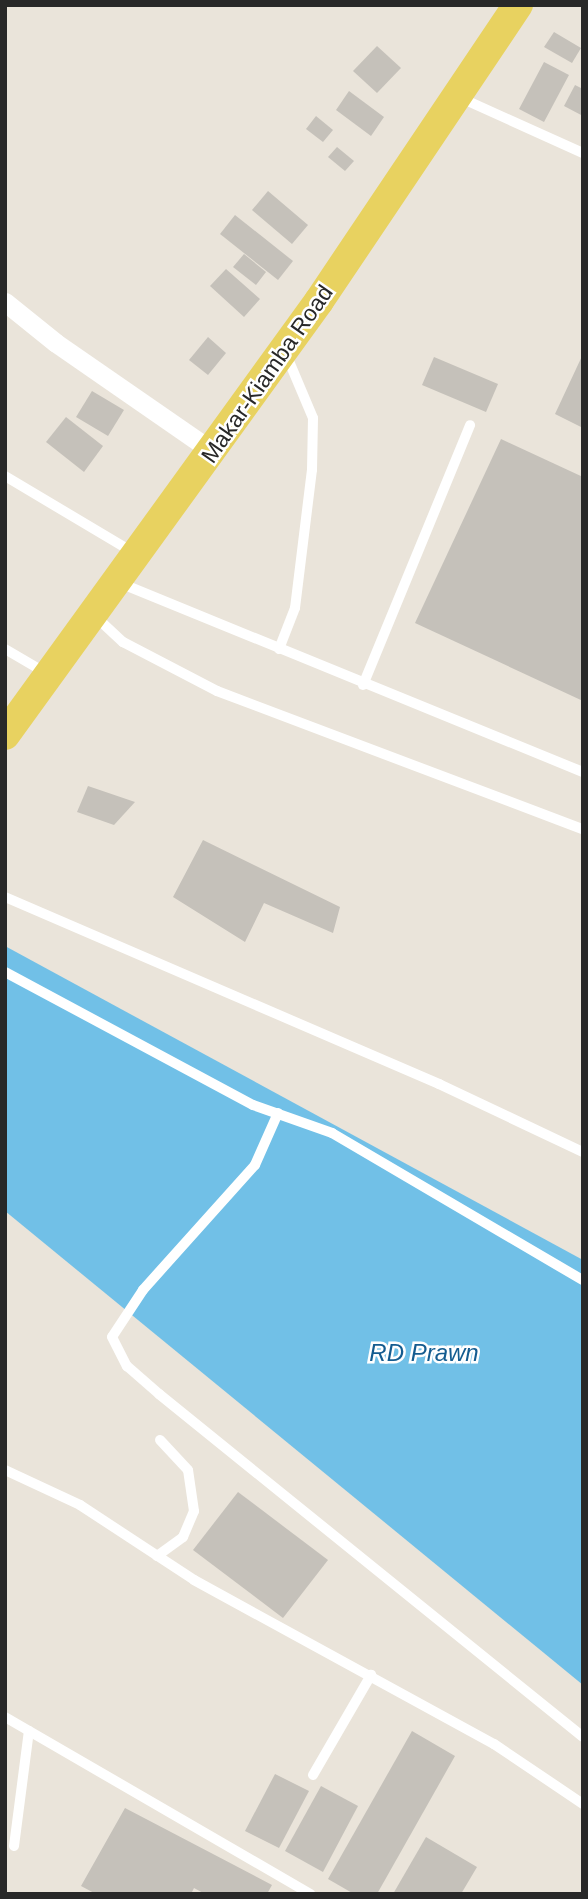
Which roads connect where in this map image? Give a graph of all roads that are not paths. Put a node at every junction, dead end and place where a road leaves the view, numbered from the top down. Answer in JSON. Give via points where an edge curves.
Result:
{"nodes":[{"id":1,"x":518,"y":5,"type":"edge"},
{"id":2,"x":457,"y":96,"type":"junction"},
{"id":3,"x":583,"y":153,"type":"edge"},
{"id":4,"x":5,"y":302,"type":"edge"},
{"id":5,"x":284,"y":351,"type":"junction"},
{"id":6,"x":470,"y":425,"type":"dead end"},
{"id":7,"x":212,"y":451,"type":"junction"},
{"id":8,"x":5,"y":476,"type":"edge"},
{"id":9,"x":137,"y":555,"type":"junction"},
{"id":10,"x":118,"y":582,"type":"junction"},
{"id":11,"x":93,"y":615,"type":"junction"},
{"id":12,"x":5,"y":649,"type":"edge"},
{"id":13,"x":279,"y":649,"type":"junction"},
{"id":14,"x":49,"y":675,"type":"junction"},
{"id":15,"x":363,"y":685,"type":"junction"},
{"id":16,"x":5,"y":735,"type":"edge"},
{"id":17,"x":583,"y":772,"type":"edge"},
{"id":18,"x":583,"y":828,"type":"edge"},
{"id":19,"x":5,"y":897,"type":"edge"},
{"id":20,"x":5,"y":972,"type":"edge"},
{"id":21,"x":278,"y":1113,"type":"junction"},
{"id":22,"x":583,"y":1152,"type":"edge"},
{"id":23,"x":583,"y":1280,"type":"edge"},
{"id":24,"x":160,"y":1440,"type":"dead end"},
{"id":25,"x":5,"y":1470,"type":"edge"},
{"id":26,"x":157,"y":1556,"type":"junction"},
{"id":27,"x":370,"y":1675,"type":"junction"},
{"id":28,"x":5,"y":1717,"type":"edge"},
{"id":29,"x":29,"y":1731,"type":"junction"},
{"id":30,"x":583,"y":1737,"type":"edge"},
{"id":31,"x":313,"y":1775,"type":"dead end"},
{"id":32,"x":583,"y":1804,"type":"edge"},
{"id":33,"x":14,"y":1846,"type":"dead end"},
{"id":34,"x":310,"y":1894,"type":"edge"}],
"edges":[{"from":1,"to":2,"type":"main road","name":"Makar-Kiamba Road"},
{"from":2,"to":3,"type":"lane"},
{"from":2,"to":5,"type":"main road","name":"Makar-Kiamba Road"},
{"from":4,"to":7,"type":"street"},
{"from":5,"to":7,"type":"main road","name":"Makar-Kiamba Road"},
{"from":5,"to":13,"type":"lane","via":[[313,418],[304,550],[289,629]]},
{"from":6,"to":15,"type":"lane"},
{"from":7,"to":9,"type":"main road","name":"Makar-Kiamba Road"},
{"from":8,"to":9,"type":"lane"},
{"from":9,"to":10,"type":"main road","name":"Makar-Kiamba Road"},
{"from":10,"to":11,"type":"main road","name":"Makar-Kiamba Road"},
{"from":10,"to":13,"type":"lane"},
{"from":11,"to":14,"type":"main road","name":"Makar-Kiamba Road"},
{"from":11,"to":18,"type":"lane","via":[[124,642],[218,691]]},
{"from":12,"to":14,"type":"lane"},
{"from":13,"to":15,"type":"lane"},
{"from":14,"to":16,"type":"main road","name":"Makar-Kiamba Road"},
{"from":15,"to":17,"type":"lane"},
{"from":19,"to":22,"type":"lane","via":[[439,1084]]},
{"from":20,"to":21,"type":"lane","via":[[253,1105]]},
{"from":21,"to":23,"type":"lane","via":[[332,1133]]},
{"from":21,"to":30,"type":"lane","via":[[256,1165],[143,1290],[112,1337],[127,1366],[159,1394]]},
{"from":24,"to":26,"type":"lane","via":[[188,1470],[194,1511],[183,1538]]},
{"from":25,"to":26,"type":"lane","via":[[80,1504]]},
{"from":26,"to":27,"type":"lane"},
{"from":27,"to":31,"type":"lane"},
{"from":27,"to":32,"type":"lane","via":[[495,1744]]},
{"from":28,"to":29,"type":"lane"},
{"from":29,"to":33,"type":"lane"},
{"from":29,"to":34,"type":"lane"}]}
